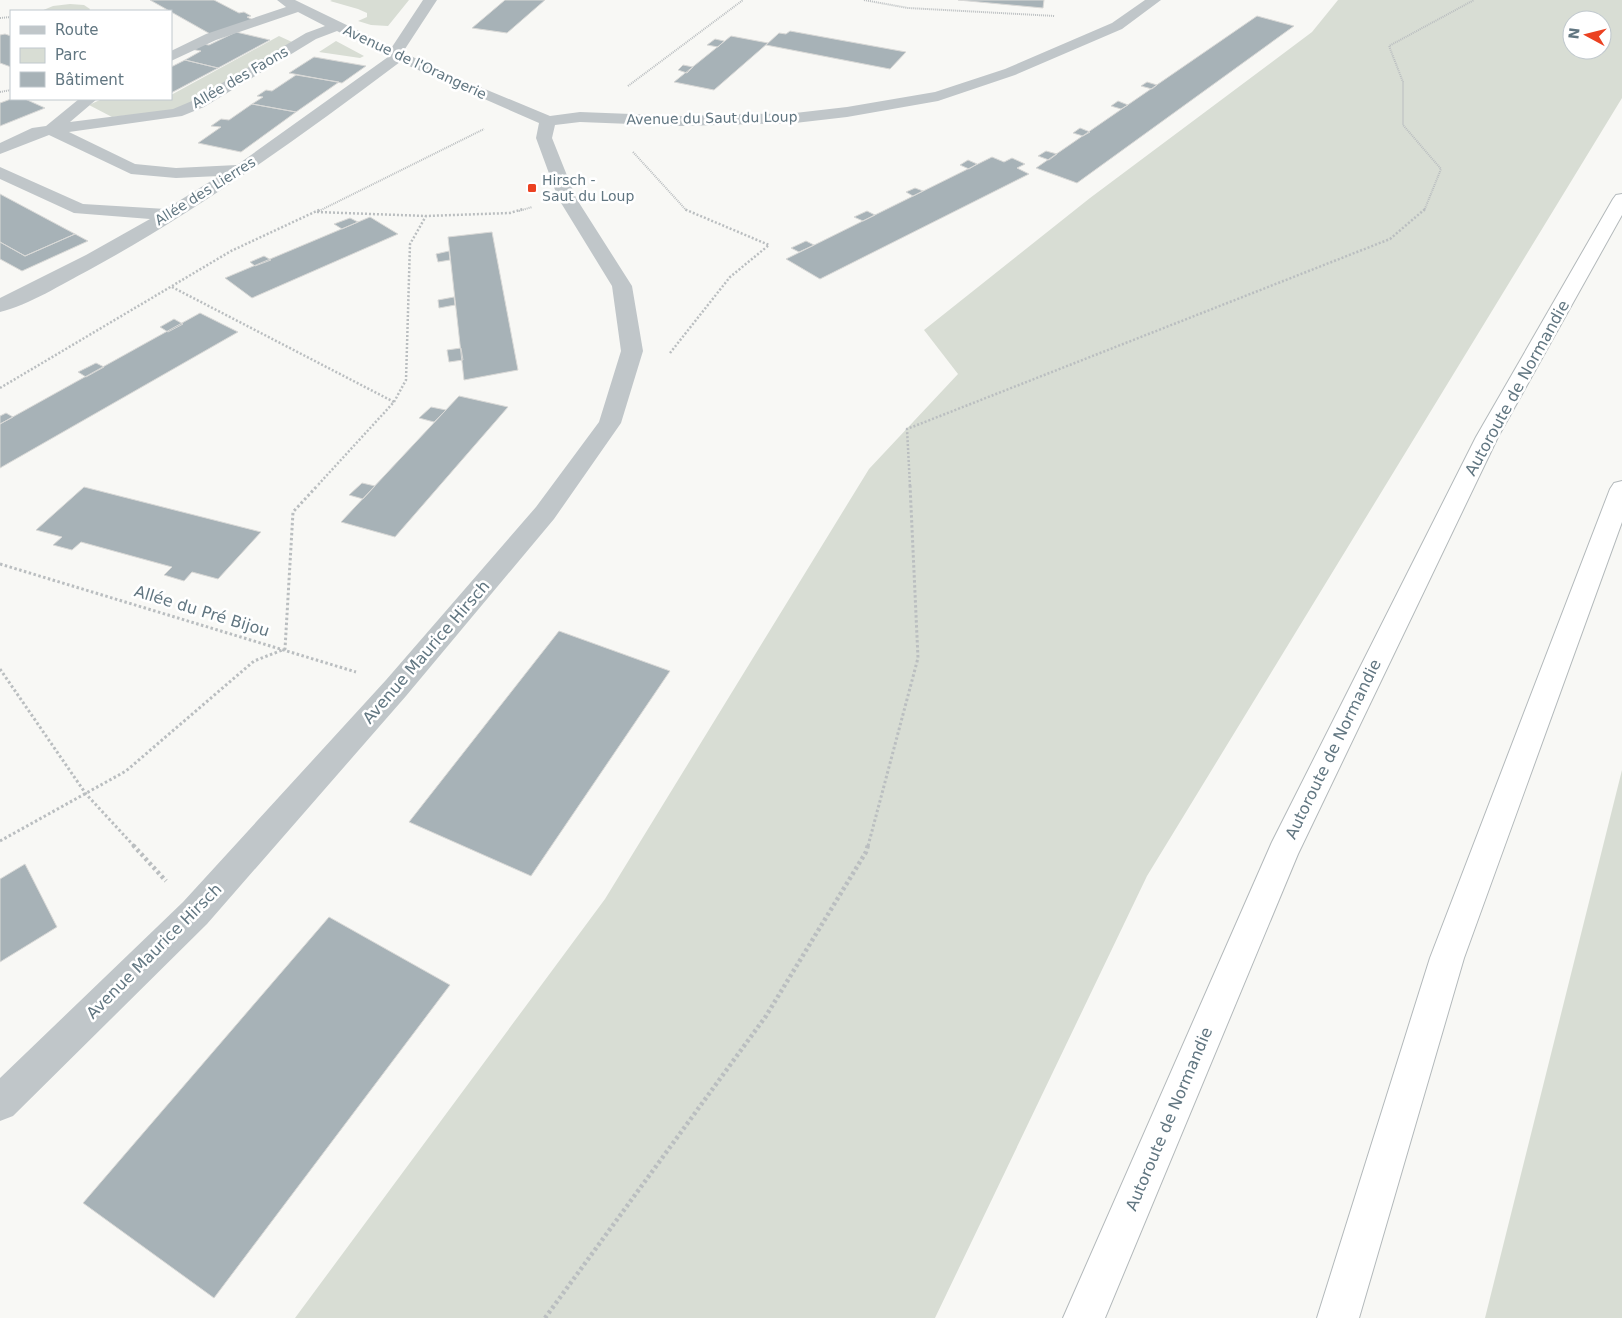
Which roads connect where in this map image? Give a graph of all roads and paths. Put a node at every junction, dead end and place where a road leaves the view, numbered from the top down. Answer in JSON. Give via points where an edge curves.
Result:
{"nodes":[{"id":1,"x":284,"y":0,"type":"edge"},
{"id":2,"x":430,"y":0,"type":"edge"},
{"id":3,"x":743,"y":0,"type":"edge"},
{"id":4,"x":864,"y":0,"type":"edge"},
{"id":5,"x":1154,"y":0,"type":"edge"},
{"id":6,"x":1474,"y":0,"type":"edge"},
{"id":7,"x":299,"y":8,"type":"junction"},
{"id":8,"x":1057,"y":17,"type":"dead end"},
{"id":9,"x":337,"y":26,"type":"junction"},
{"id":10,"x":396,"y":55,"type":"junction"},
{"id":11,"x":172,"y":56,"type":"edge"},
{"id":12,"x":88,"y":100,"type":"edge"},
{"id":13,"x":520,"y":109,"type":"junction"},
{"id":14,"x":610,"y":118,"type":"junction"},
{"id":15,"x":548,"y":121,"type":"junction"},
{"id":16,"x":51,"y":130,"type":"junction"},
{"id":17,"x":0,"y":149,"type":"edge"},
{"id":18,"x":241,"y":170,"type":"junction"},
{"id":19,"x":0,"y":172,"type":"edge"},
{"id":20,"x":567,"y":198,"type":"junction"},
{"id":21,"x":1622,"y":199,"type":"edge"},
{"id":22,"x":316,"y":212,"type":"junction"},
{"id":23,"x":168,"y":215,"type":"junction"},
{"id":24,"x":426,"y":216,"type":"junction"},
{"id":25,"x":172,"y":287,"type":"junction"},
{"id":26,"x":0,"y":306,"type":"edge"},
{"id":27,"x":668,"y":356,"type":"dead end"},
{"id":28,"x":0,"y":388,"type":"edge"},
{"id":29,"x":394,"y":402,"type":"junction"},
{"id":30,"x":1622,"y":489,"type":"edge"},
{"id":31,"x":0,"y":564,"type":"edge"},
{"id":32,"x":285,"y":649,"type":"junction"},
{"id":33,"x":0,"y":669,"type":"edge"},
{"id":34,"x":396,"y":688,"type":"junction"},
{"id":35,"x":86,"y":794,"type":"junction"},
{"id":36,"x":0,"y":841,"type":"edge"},
{"id":37,"x":195,"y":913,"type":"junction"},
{"id":38,"x":0,"y":1103,"type":"edge"},
{"id":39,"x":545,"y":1318,"type":"edge"},
{"id":40,"x":1084,"y":1318,"type":"edge"},
{"id":41,"x":1338,"y":1318,"type":"edge"}],
"edges":[{"from":1,"to":7,"type":"street","name":"Avenue de l'Orangerie"},
{"from":2,"to":10,"type":"street"},
{"from":3,"to":14,"type":"path","via":[[608,101]]},
{"from":4,"to":8,"type":"path","via":[[908,8]]},
{"from":5,"to":14,"type":"street","name":"Avenue du Saut du Loup","via":[[1117,26],[1010,72],[938,96],[796,118],[691,121]]},
{"from":6,"to":39,"type":"path","via":[[1389,46],[1402,82],[1403,125],[1441,169],[1426,209],[1390,239],[906,429],[918,658],[866,852],[766,1016]]},
{"from":7,"to":9,"type":"street","name":"Avenue de l'Orangerie"},
{"from":7,"to":11,"type":"street","via":[[211,37]]},
{"from":9,"to":10,"type":"street","name":"Avenue de l'Orangerie"},
{"from":9,"to":16,"type":"street","name":"Allée des Faons","via":[[311,36],[198,104],[176,113]]},
{"from":10,"to":13,"type":"street","name":"Avenue de l'Orangerie"},
{"from":10,"to":18,"type":"street","name":"Allée des Lierres"},
{"from":12,"to":16,"type":"street"},
{"from":13,"to":15,"type":"street","name":"Avenue de l'Orangerie"},
{"from":13,"to":22,"type":"path"},
{"from":14,"to":15,"type":"street","name":"Avenue du Saut du Loup"},
{"from":14,"to":27,"type":"path","via":[[618,135],[685,210],[769,245],[730,277]]},
{"from":15,"to":20,"type":"street","name":"Avenue Maurice Hirsch","via":[[544,138]]},
{"from":16,"to":17,"type":"street","via":[[38,132]]},
{"from":16,"to":18,"type":"street","via":[[131,169],[176,173]]},
{"from":18,"to":23,"type":"street","name":"Allée des Lierres"},
{"from":19,"to":23,"type":"street","via":[[80,209]]},
{"from":20,"to":24,"type":"path","via":[[510,213]]},
{"from":20,"to":34,"type":"street","name":"Avenue Maurice Hirsch","via":[[622,286],[632,351],[610,423],[545,513]]},
{"from":21,"to":40,"type":"highway","name":"Autoroute de Normandie","via":[[1487,437],[1287,843]]},
{"from":22,"to":24,"type":"path"},
{"from":22,"to":25,"type":"path","via":[[231,251]]},
{"from":23,"to":26,"type":"street","name":"Allée des Lierres","via":[[50,283]]},
{"from":24,"to":29,"type":"path","via":[[410,244],[406,380]]},
{"from":25,"to":28,"type":"path"},
{"from":25,"to":29,"type":"path"},
{"from":29,"to":32,"type":"path","via":[[293,512]]},
{"from":30,"to":41,"type":"highway","via":[[1447,958]]},
{"from":31,"to":32,"type":"path","name":"Allée du Pré Bijou"},
{"from":32,"to":34,"type":"path","name":"Allée du Pré Bijou"},
{"from":32,"to":35,"type":"path","via":[[254,661],[126,771]]},
{"from":33,"to":35,"type":"path"},
{"from":34,"to":37,"type":"street","name":"Avenue Maurice Hirsch"},
{"from":35,"to":36,"type":"path"},
{"from":35,"to":37,"type":"path"},
{"from":37,"to":38,"type":"street","name":"Avenue Maurice Hirsch"}]}
